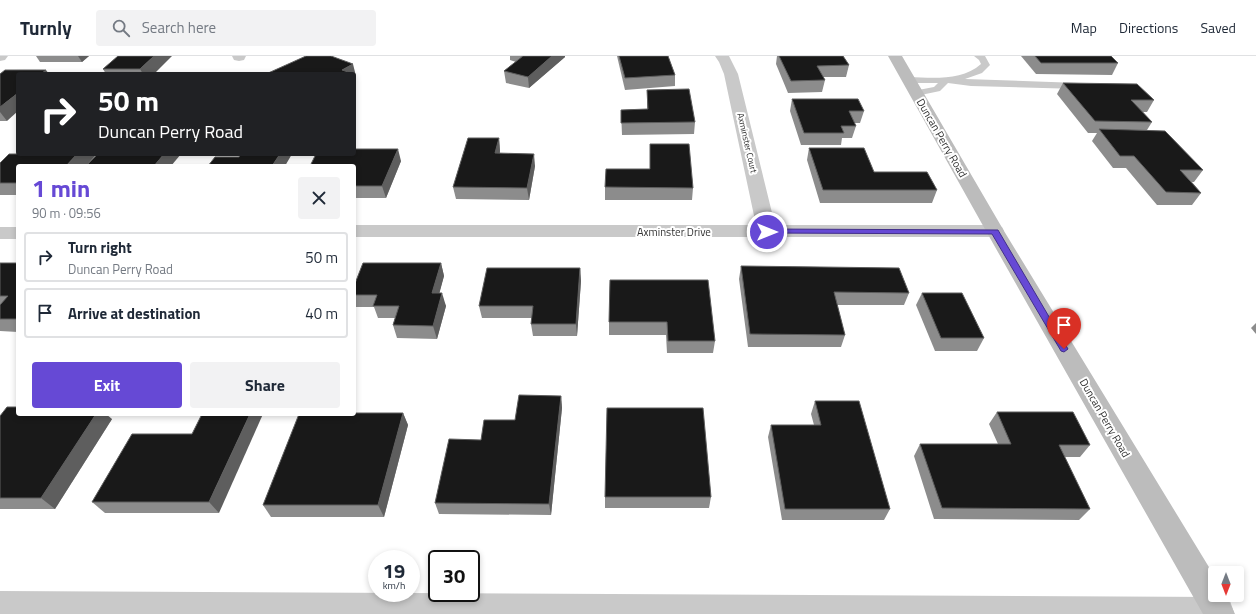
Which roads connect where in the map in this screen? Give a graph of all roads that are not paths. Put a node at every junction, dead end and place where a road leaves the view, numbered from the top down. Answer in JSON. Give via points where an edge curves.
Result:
{"nodes":[{"id":1,"x":722,"y":56,"type":"edge"},
{"id":2,"x":895,"y":56,"type":"edge"},
{"id":3,"x":978,"y":56,"type":"edge"},
{"id":4,"x":946,"y":80,"type":"junction"},
{"id":5,"x":912,"y":86,"type":"junction"},
{"id":6,"x":1090,"y":87,"type":"edge"},
{"id":7,"x":356,"y":231,"type":"edge"},
{"id":8,"x":995,"y":231,"type":"junction"},
{"id":9,"x":16,"y":232,"type":"edge"},
{"id":10,"x":767,"y":232,"type":"junction"},
{"id":11,"x":0,"y":233,"type":"edge"},
{"id":12,"x":0,"y":606,"type":"edge"},
{"id":13,"x":1219,"y":613,"type":"edge"}],
"edges":[{"from":1,"to":10,"type":"street","name":"Axminster Court","via":[[730,74]]},
{"from":2,"to":5,"type":"street","name":"Duncan Perry Road"},
{"from":3,"to":4,"type":"lane","via":[[986,66],[981,71]]},
{"from":4,"to":5,"type":"lane"},
{"from":4,"to":5,"type":"lane","via":[[937,90]]},
{"from":4,"to":6,"type":"lane"},
{"from":5,"to":8,"type":"street","name":"Duncan Perry Road"},
{"from":7,"to":10,"type":"street","name":"Axminster Drive"},
{"from":8,"to":10,"type":"street","name":"Axminster Drive"},
{"from":8,"to":13,"type":"street","name":"Duncan Perry Road"},
{"from":9,"to":11,"type":"street"},
{"from":12,"to":13,"type":"street"}]}
